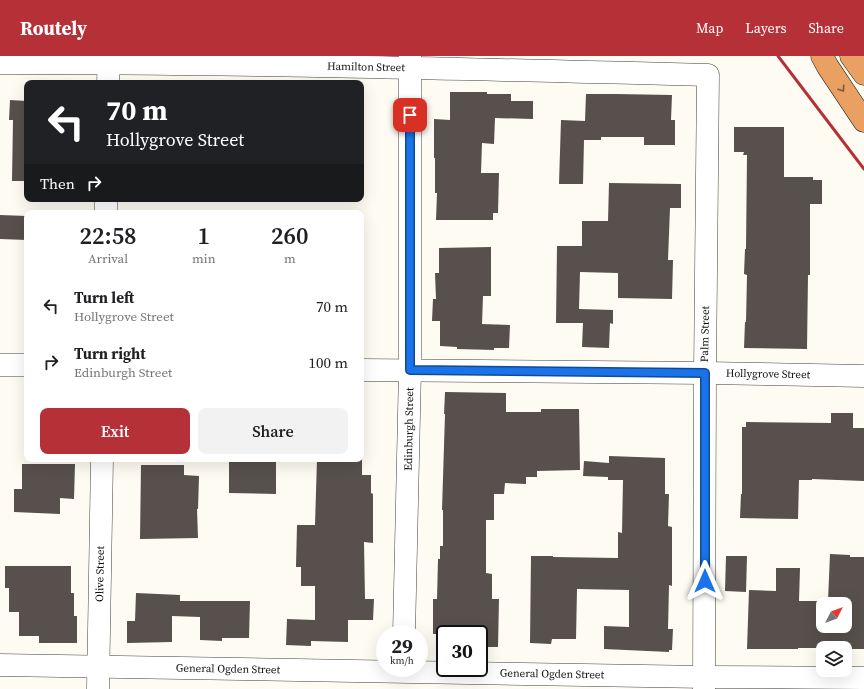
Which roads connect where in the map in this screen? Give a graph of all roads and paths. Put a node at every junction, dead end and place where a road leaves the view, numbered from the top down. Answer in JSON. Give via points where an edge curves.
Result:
{"nodes":[{"id":1,"x":822,"y":56,"type":"edge"},
{"id":2,"x":410,"y":62,"type":"edge"},
{"id":3,"x":0,"y":63,"type":"edge"},
{"id":4,"x":109,"y":67,"type":"edge"},
{"id":5,"x":708,"y":75,"type":"joint"},
{"id":6,"x":864,"y":121,"type":"edge"},
{"id":7,"x":0,"y":365,"type":"edge"},
{"id":8,"x":24,"y":366,"type":"edge"},
{"id":9,"x":364,"y":370,"type":"edge"},
{"id":10,"x":410,"y":370,"type":"junction"},
{"id":11,"x":705,"y":373,"type":"junction"},
{"id":12,"x":864,"y":376,"type":"edge"},
{"id":13,"x":102,"y":462,"type":"edge"},
{"id":14,"x":404,"y":625,"type":"edge"},
{"id":15,"x":0,"y":665,"type":"edge"},
{"id":16,"x":98,"y":667,"type":"junction"},
{"id":17,"x":376,"y":675,"type":"edge"},
{"id":18,"x":428,"y":677,"type":"edge"},
{"id":19,"x":864,"y":678,"type":"edge"},
{"id":20,"x":705,"y":683,"type":"edge"},
{"id":21,"x":98,"y":689,"type":"edge"}],
"edges":[{"from":1,"to":6,"type":"highway","one_way":true},
{"from":2,"to":4,"type":"street","name":"Hamilton Street"},
{"from":2,"to":5,"type":"street","name":"Hamilton Street"},
{"from":2,"to":10,"type":"street","name":"Edinburgh Street"},
{"from":3,"to":4,"type":"street","name":"Hamilton Street"},
{"from":5,"to":11,"type":"street","name":"Palm Street"},
{"from":7,"to":8,"type":"street"},
{"from":9,"to":10,"type":"street","name":"Hollygrove Street"},
{"from":10,"to":11,"type":"street","name":"Hollygrove Street"},
{"from":10,"to":14,"type":"street","name":"Edinburgh Street"},
{"from":11,"to":12,"type":"street","name":"Hollygrove Street"},
{"from":11,"to":20,"type":"street","name":"Palm Street"},
{"from":13,"to":16,"type":"street","name":"Olive Street"},
{"from":15,"to":16,"type":"street","name":"General Ogden Street"},
{"from":16,"to":17,"type":"street","name":"General Ogden Street"},
{"from":16,"to":21,"type":"street","name":"Olive Street"},
{"from":18,"to":20,"type":"street","name":"General Ogden Street"},
{"from":19,"to":20,"type":"street","name":"General Ogden Street"}]}
